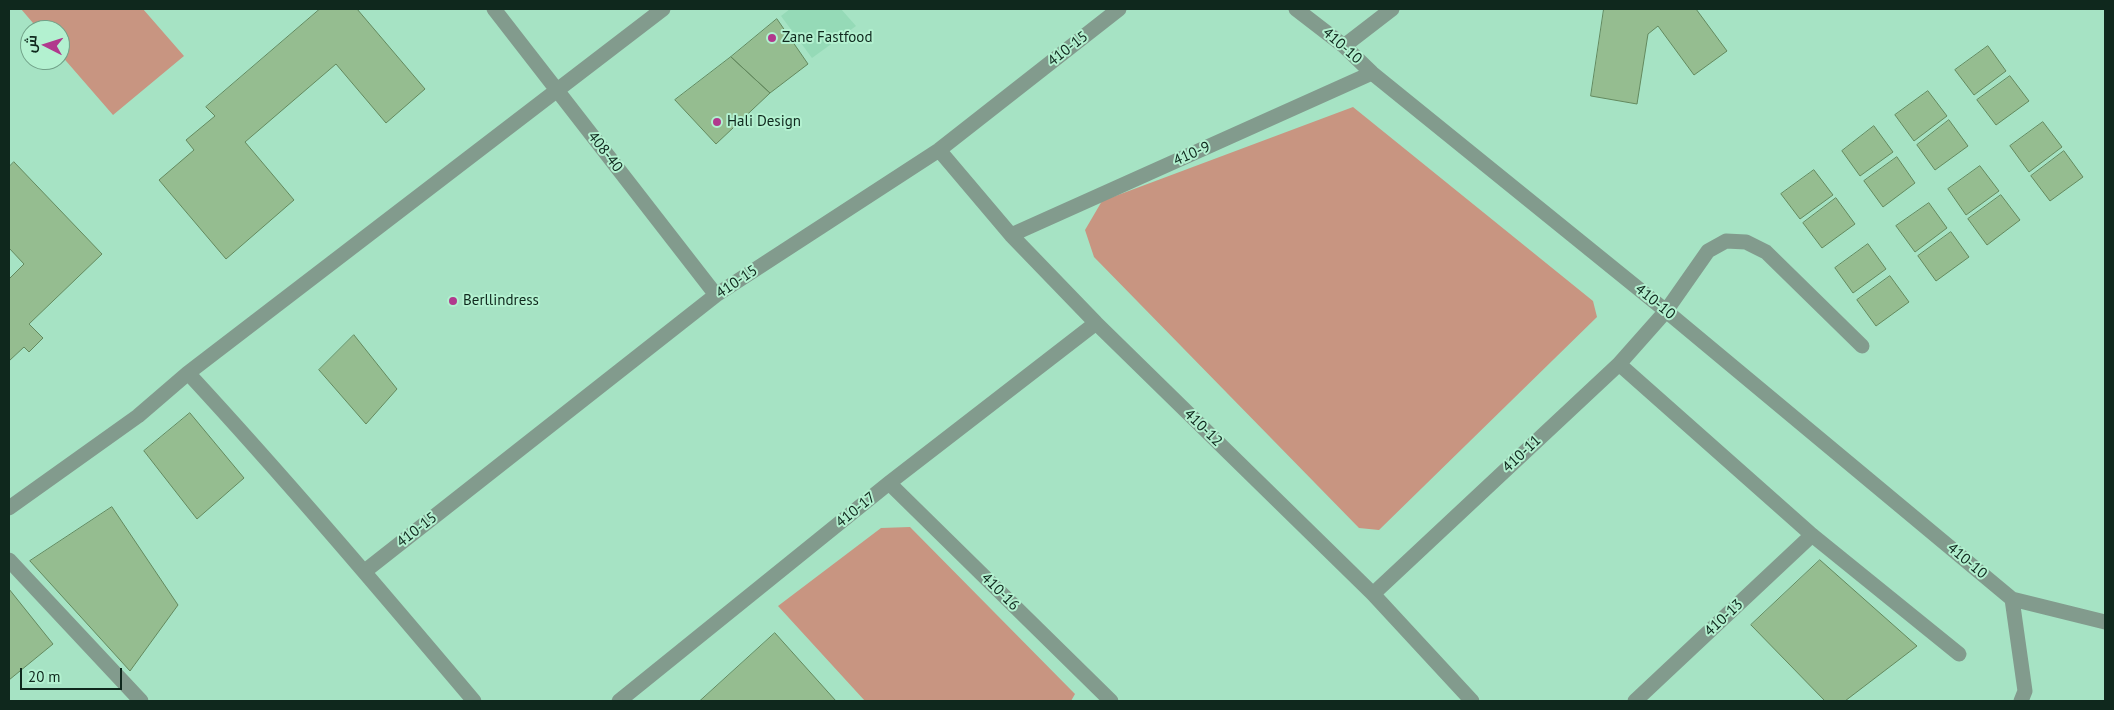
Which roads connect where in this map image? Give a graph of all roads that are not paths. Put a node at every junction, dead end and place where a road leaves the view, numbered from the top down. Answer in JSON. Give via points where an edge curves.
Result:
{"nodes":[{"id":1,"x":494,"y":9,"type":"edge"},
{"id":2,"x":663,"y":9,"type":"edge"},
{"id":3,"x":1119,"y":9,"type":"edge"},
{"id":4,"x":1296,"y":9,"type":"edge"},
{"id":5,"x":1392,"y":9,"type":"edge"},
{"id":6,"x":1344,"y":46,"type":"junction"},
{"id":7,"x":1372,"y":73,"type":"junction"},
{"id":8,"x":558,"y":91,"type":"junction"},
{"id":9,"x":939,"y":150,"type":"junction"},
{"id":10,"x":1011,"y":235,"type":"junction"},
{"id":11,"x":716,"y":295,"type":"junction"},
{"id":12,"x":1666,"y":311,"type":"junction"},
{"id":13,"x":1096,"y":323,"type":"junction"},
{"id":14,"x":1862,"y":346,"type":"dead end"},
{"id":15,"x":1619,"y":364,"type":"junction"},
{"id":16,"x":188,"y":373,"type":"junction"},
{"id":17,"x":890,"y":483,"type":"junction"},
{"id":18,"x":9,"y":508,"type":"edge"},
{"id":19,"x":1812,"y":535,"type":"junction"},
{"id":20,"x":9,"y":560,"type":"edge"},
{"id":21,"x":365,"y":571,"type":"junction"},
{"id":22,"x":1373,"y":594,"type":"junction"},
{"id":23,"x":2012,"y":599,"type":"junction"},
{"id":24,"x":2105,"y":622,"type":"edge"},
{"id":25,"x":1959,"y":654,"type":"dead end"},
{"id":26,"x":141,"y":701,"type":"edge"},
{"id":27,"x":474,"y":701,"type":"edge"},
{"id":28,"x":619,"y":701,"type":"edge"},
{"id":29,"x":1111,"y":701,"type":"edge"},
{"id":30,"x":1472,"y":701,"type":"edge"},
{"id":31,"x":1635,"y":701,"type":"edge"},
{"id":32,"x":2021,"y":701,"type":"edge"}],
"edges":[{"from":1,"to":8,"type":"street","name":"408-40"},
{"from":2,"to":8,"type":"street"},
{"from":3,"to":9,"type":"street","name":"410-15"},
{"from":4,"to":6,"type":"street","name":"410-10"},
{"from":5,"to":6,"type":"street"},
{"from":6,"to":7,"type":"street","name":"410-10"},
{"from":7,"to":10,"type":"street","name":"410-9"},
{"from":7,"to":12,"type":"street","name":"410-10"},
{"from":8,"to":11,"type":"street","name":"408-40"},
{"from":8,"to":16,"type":"street"},
{"from":9,"to":10,"type":"street","name":"410-12"},
{"from":9,"to":11,"type":"street","name":"410-15"},
{"from":10,"to":13,"type":"street","name":"410-12"},
{"from":11,"to":21,"type":"street","name":"410-15"},
{"from":12,"to":14,"type":"street","name":"410-11","via":[[1708,251],[1726,241],[1746,242],[1766,252]]},
{"from":12,"to":15,"type":"street","name":"410-11"},
{"from":12,"to":23,"type":"street","name":"410-10"},
{"from":13,"to":17,"type":"street","name":"410-17"},
{"from":13,"to":22,"type":"street","name":"410-12"},
{"from":15,"to":19,"type":"street"},
{"from":15,"to":22,"type":"street","name":"410-11"},
{"from":16,"to":18,"type":"street","via":[[138,416]]},
{"from":16,"to":21,"type":"street","via":[[264,454]]},
{"from":17,"to":28,"type":"street","name":"410-17"},
{"from":17,"to":29,"type":"street","name":"410-16"},
{"from":19,"to":25,"type":"street"},
{"from":19,"to":31,"type":"street","name":"410-13"},
{"from":20,"to":26,"type":"street"},
{"from":21,"to":27,"type":"street"},
{"from":22,"to":30,"type":"street","name":"410-12"},
{"from":23,"to":24,"type":"street","name":"410-10"},
{"from":23,"to":32,"type":"street","via":[[2025,691]]}]}
